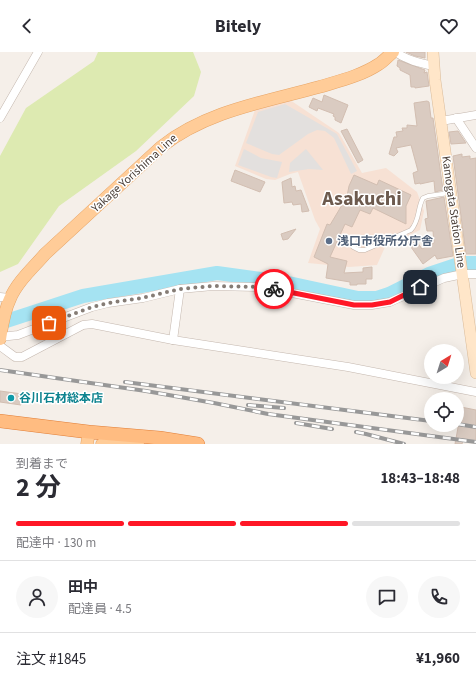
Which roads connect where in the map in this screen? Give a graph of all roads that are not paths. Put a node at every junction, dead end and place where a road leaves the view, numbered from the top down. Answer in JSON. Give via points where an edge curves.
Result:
{"nodes":[{"id":1,"x":38,"y":52,"type":"edge"},
{"id":2,"x":394,"y":52,"type":"edge"},
{"id":3,"x":433,"y":52,"type":"edge"},
{"id":4,"x":434,"y":66,"type":"junction"},
{"id":5,"x":476,"y":115,"type":"edge"},
{"id":6,"x":0,"y":118,"type":"edge"},
{"id":7,"x":456,"y":118,"type":"junction"},
{"id":8,"x":441,"y":121,"type":"junction"},
{"id":9,"x":476,"y":148,"type":"edge"},
{"id":10,"x":451,"y":193,"type":"junction"},
{"id":11,"x":354,"y":239,"type":"dead end"},
{"id":12,"x":462,"y":272,"type":"junction"},
{"id":13,"x":476,"y":274,"type":"edge"},
{"id":14,"x":180,"y":289,"type":"junction"},
{"id":15,"x":6,"y":301,"type":"edge"},
{"id":16,"x":1,"y":336,"type":"edge"},
{"id":17,"x":173,"y":340,"type":"junction"},
{"id":18,"x":0,"y":346,"type":"edge"},
{"id":19,"x":476,"y":373,"type":"edge"},
{"id":20,"x":476,"y":392,"type":"edge"},
{"id":21,"x":0,"y":421,"type":"edge"},
{"id":22,"x":88,"y":438,"type":"edge"},
{"id":23,"x":160,"y":438,"type":"junction"},
{"id":24,"x":177,"y":442,"type":"edge"},
{"id":25,"x":102,"y":444,"type":"edge"},
{"id":26,"x":138,"y":444,"type":"edge"},
{"id":27,"x":142,"y":444,"type":"edge"},
{"id":28,"x":198,"y":444,"type":"edge"}],
"edges":[{"from":1,"to":6,"type":"street"},
{"from":2,"to":4,"type":"street","via":[[413,61]]},
{"from":2,"to":15,"type":"main road","name":"Yakage Yorishima Line","via":[[379,64],[353,77],[230,111],[175,135],[45,254]]},
{"from":3,"to":4,"type":"main road","name":"Kamogata Station Line"},
{"from":4,"to":8,"type":"main road","name":"Kamogata Station Line"},
{"from":5,"to":7,"type":"street"},
{"from":7,"to":8,"type":"street"},
{"from":7,"to":9,"type":"street"},
{"from":8,"to":10,"type":"main road","name":"Kamogata Station Line"},
{"from":10,"to":11,"type":"lane","via":[[422,198],[418,219],[411,230],[365,250],[353,247]]},
{"from":10,"to":12,"type":"main road","name":"Kamogata Station Line"},
{"from":12,"to":13,"type":"street"},
{"from":12,"to":14,"type":"street","via":[[390,302],[372,305],[354,305],[261,287],[213,286]]},
{"from":12,"to":19,"type":"main road","name":"Kamogata Station Line"},
{"from":14,"to":16,"type":"street","via":[[92,307],[18,335]]},
{"from":14,"to":17,"type":"street"},
{"from":15,"to":16,"type":"main road","name":"Yakage Yorishima Line"},
{"from":17,"to":18,"type":"street","via":[[92,324],[83,325],[22,356],[15,356]]},
{"from":17,"to":20,"type":"street","via":[[348,367]]},
{"from":21,"to":22,"type":"highway"},
{"from":22,"to":23,"type":"highway"},
{"from":23,"to":24,"type":"highway"},
{"from":23,"to":27,"type":"main road"},
{"from":24,"to":28,"type":"highway"},
{"from":25,"to":26,"type":"main road","via":[[110,441]]}]}
